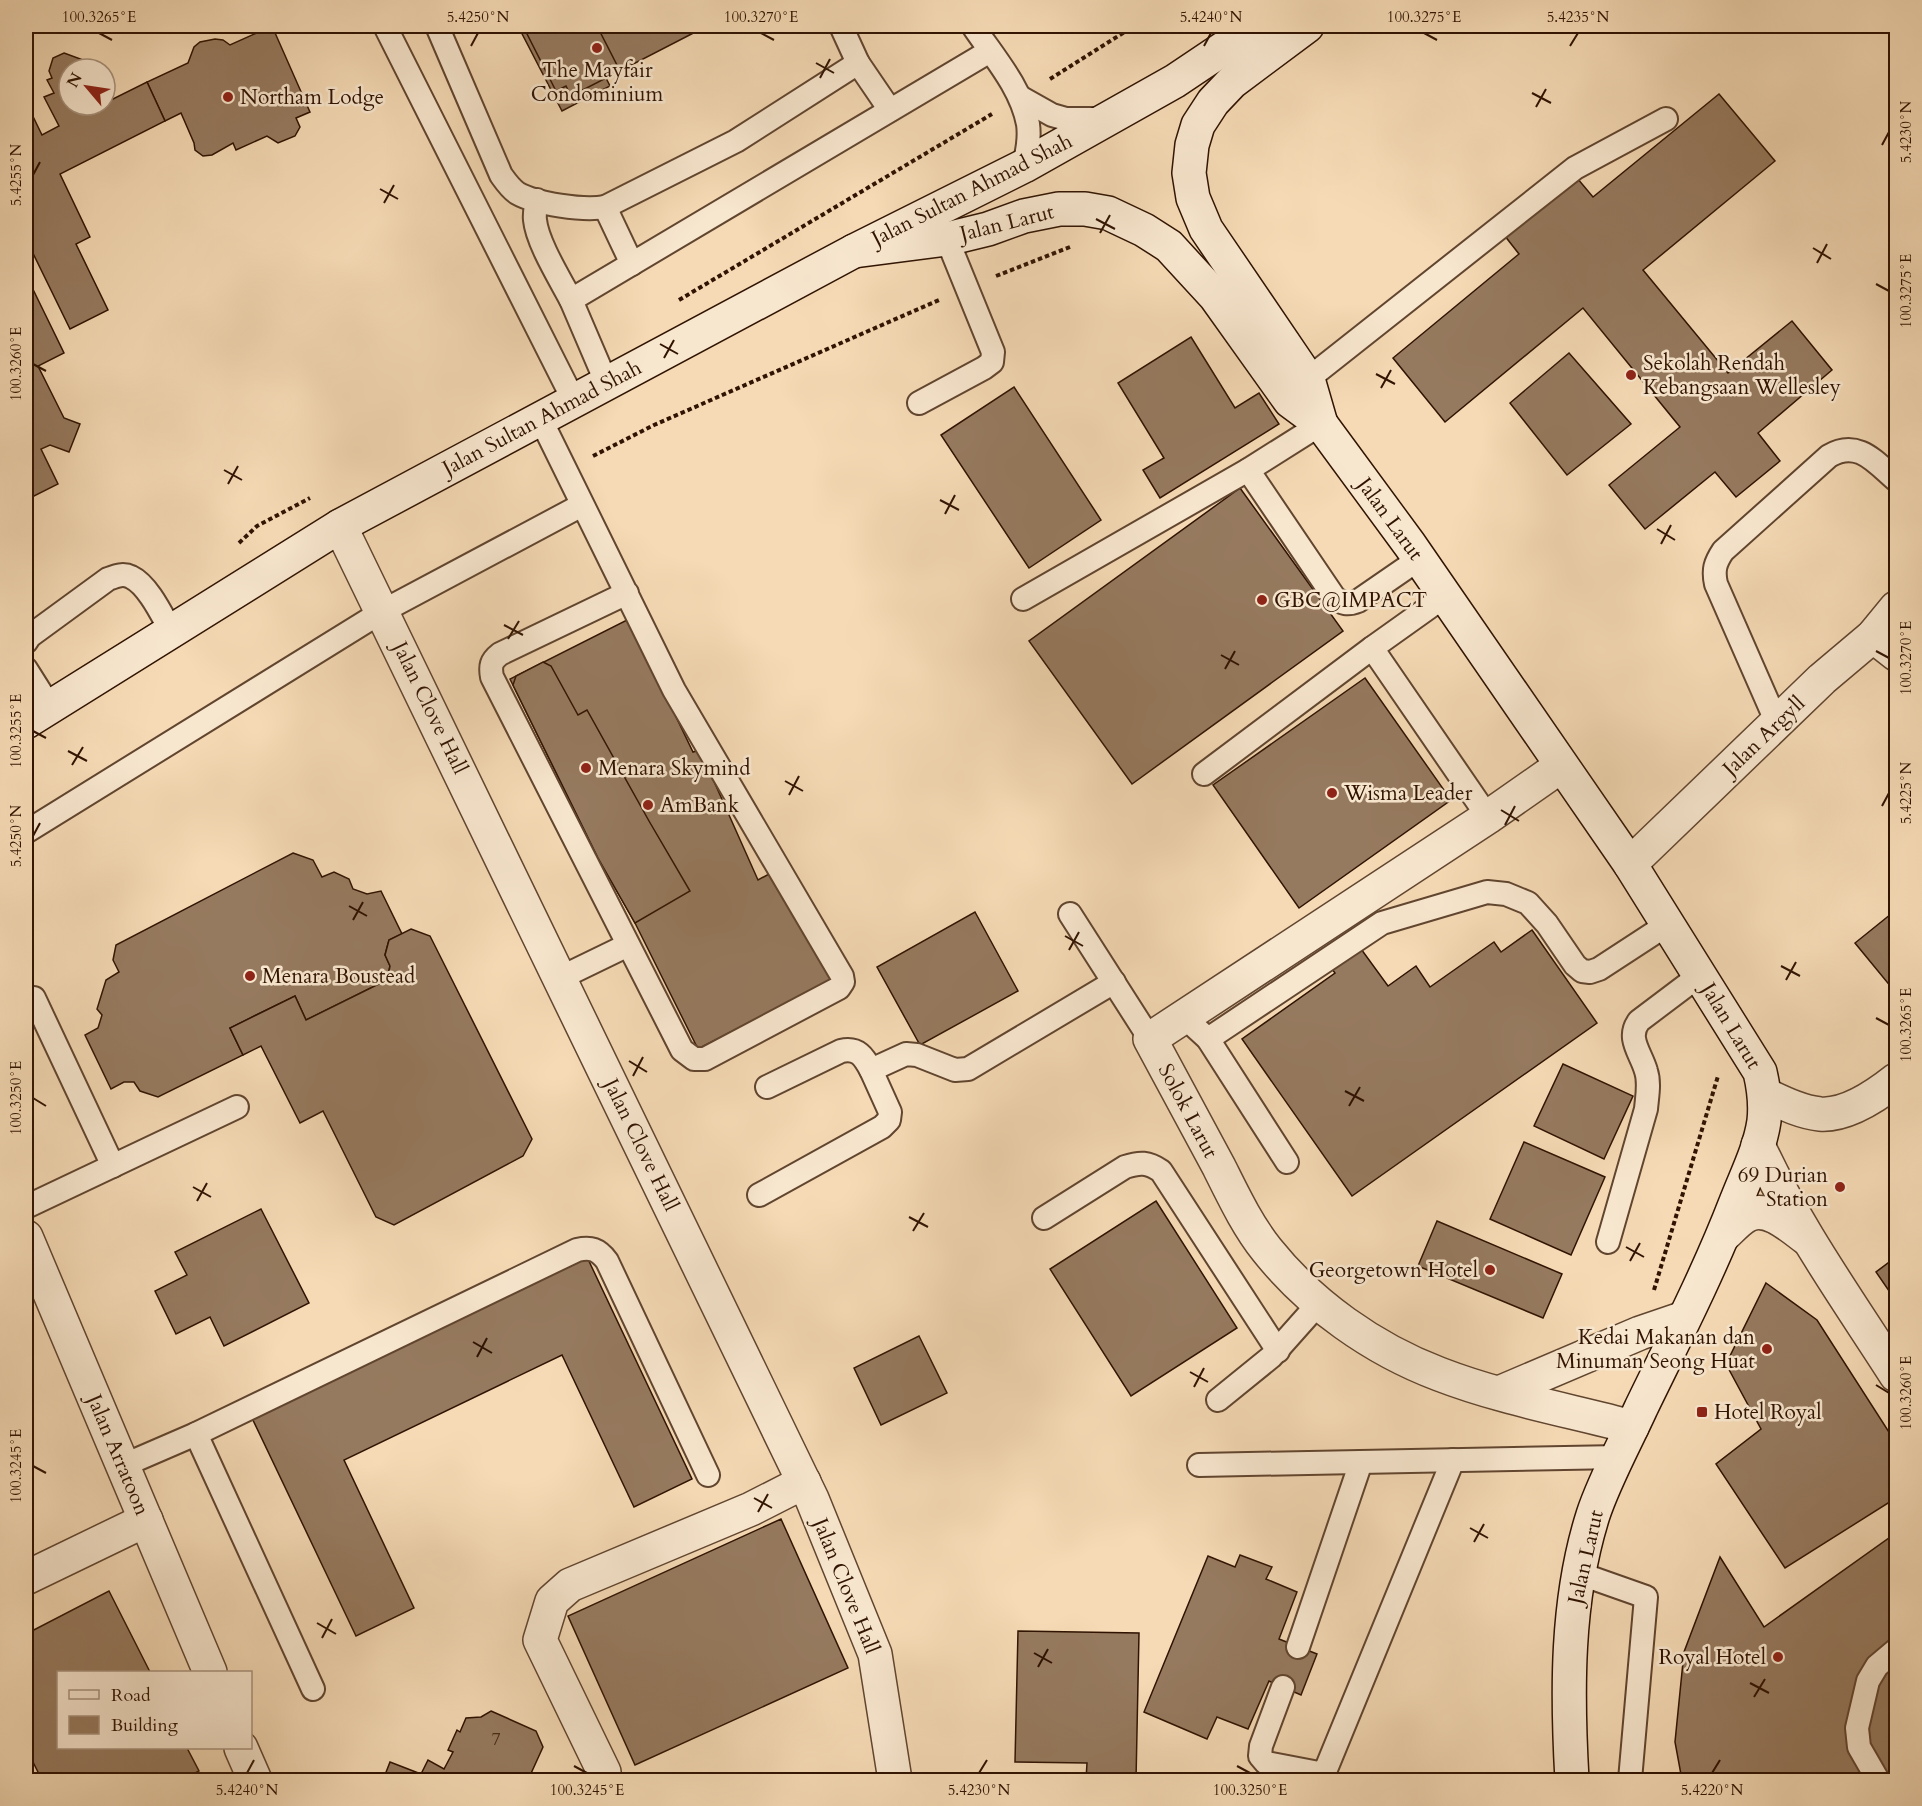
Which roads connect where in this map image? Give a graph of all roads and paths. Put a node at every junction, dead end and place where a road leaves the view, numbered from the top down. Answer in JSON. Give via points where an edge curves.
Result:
{"nodes":[{"id":1,"x":385,"y":26,"type":"edge"},
{"id":2,"x":437,"y":26,"type":"edge"},
{"id":3,"x":841,"y":26,"type":"edge"},
{"id":4,"x":973,"y":26,"type":"edge"},
{"id":5,"x":1257,"y":26,"type":"edge"},
{"id":6,"x":1307,"y":26,"type":"edge"},
{"id":7,"x":990,"y":51,"type":"junction"},
{"id":8,"x":858,"y":63,"type":"junction"},
{"id":9,"x":1020,"y":97,"type":"junction"},
{"id":10,"x":890,"y":110,"type":"junction"},
{"id":11,"x":1107,"y":119,"type":"junction"},
{"id":12,"x":1666,"y":119,"type":"dead end"},
{"id":13,"x":1024,"y":166,"type":"junction"},
{"id":14,"x":537,"y":200,"type":"junction"},
{"id":15,"x":605,"y":207,"type":"junction"},
{"id":16,"x":947,"y":239,"type":"junction"},
{"id":17,"x":1071,"y":247,"type":"dead end"},
{"id":18,"x":854,"y":251,"type":"junction"},
{"id":19,"x":632,"y":264,"type":"junction"},
{"id":20,"x":966,"y":288,"type":"junction"},
{"id":21,"x":571,"y":300,"type":"junction"},
{"id":22,"x":1308,"y":379,"type":"junction"},
{"id":23,"x":608,"y":384,"type":"junction"},
{"id":24,"x":574,"y":401,"type":"junction"},
{"id":25,"x":919,"y":403,"type":"dead end"},
{"id":26,"x":540,"y":418,"type":"junction"},
{"id":27,"x":1322,"y":424,"type":"junction"},
{"id":28,"x":1248,"y":470,"type":"junction"},
{"id":29,"x":1896,"y":480,"type":"edge"},
{"id":30,"x":582,"y":505,"type":"junction"},
{"id":31,"x":340,"y":526,"type":"junction"},
{"id":32,"x":1419,"y":559,"type":"junction"},
{"id":33,"x":627,"y":593,"type":"junction"},
{"id":34,"x":1445,"y":596,"type":"junction"},
{"id":35,"x":1023,"y":599,"type":"dead end"},
{"id":36,"x":1896,"y":608,"type":"edge"},
{"id":37,"x":383,"y":611,"type":"junction"},
{"id":38,"x":171,"y":631,"type":"junction"},
{"id":39,"x":26,"y":642,"type":"edge"},
{"id":40,"x":1885,"y":645,"type":"edge"},
{"id":41,"x":1372,"y":648,"type":"junction"},
{"id":42,"x":26,"y":669,"type":"edge"},
{"id":43,"x":38,"y":714,"type":"edge"},
{"id":44,"x":1777,"y":723,"type":"junction"},
{"id":45,"x":1561,"y":766,"type":"junction"},
{"id":46,"x":1204,"y":774,"type":"dead end"},
{"id":47,"x":1488,"y":817,"type":"junction"},
{"id":48,"x":26,"y":832,"type":"edge"},
{"id":49,"x":1630,"y":864,"type":"junction"},
{"id":50,"x":1070,"y":914,"type":"dead end"},
{"id":51,"x":1668,"y":924,"type":"junction"},
{"id":52,"x":628,"y":945,"type":"junction"},
{"id":53,"x":1700,"y":975,"type":"junction"},
{"id":54,"x":560,"y":978,"type":"junction"},
{"id":55,"x":1114,"y":982,"type":"junction"},
{"id":56,"x":34,"y":998,"type":"dead end"},
{"id":57,"x":1184,"y":1017,"type":"junction"},
{"id":58,"x":1150,"y":1039,"type":"junction"},
{"id":59,"x":1208,"y":1039,"type":"junction"},
{"id":60,"x":1714,"y":1067,"type":"dead end"},
{"id":61,"x":870,"y":1071,"type":"junction"},
{"id":62,"x":1896,"y":1080,"type":"edge"},
{"id":63,"x":767,"y":1088,"type":"dead end"},
{"id":64,"x":1766,"y":1095,"type":"junction"},
{"id":65,"x":237,"y":1107,"type":"dead end"},
{"id":66,"x":1758,"y":1144,"type":"junction"},
{"id":67,"x":1287,"y":1162,"type":"dead end"},
{"id":68,"x":113,"y":1166,"type":"junction"},
{"id":69,"x":759,"y":1196,"type":"dead end"},
{"id":70,"x":26,"y":1207,"type":"edge"},
{"id":71,"x":1044,"y":1218,"type":"dead end"},
{"id":72,"x":1723,"y":1236,"type":"junction"},
{"id":73,"x":26,"y":1237,"type":"edge"},
{"id":74,"x":1810,"y":1240,"type":"junction"},
{"id":75,"x":1608,"y":1242,"type":"dead end"},
{"id":76,"x":1319,"y":1303,"type":"junction"},
{"id":77,"x":1684,"y":1318,"type":"junction"},
{"id":78,"x":1640,"y":1333,"type":"junction"},
{"id":79,"x":1278,"y":1351,"type":"junction"},
{"id":80,"x":1896,"y":1375,"type":"edge"},
{"id":81,"x":1499,"y":1393,"type":"junction"},
{"id":82,"x":1218,"y":1400,"type":"dead end"},
{"id":83,"x":1632,"y":1427,"type":"junction"},
{"id":84,"x":196,"y":1434,"type":"junction"},
{"id":85,"x":1619,"y":1457,"type":"junction"},
{"id":86,"x":1453,"y":1460,"type":"junction"},
{"id":87,"x":1361,"y":1462,"type":"junction"},
{"id":88,"x":1199,"y":1465,"type":"dead end"},
{"id":89,"x":122,"y":1466,"type":"junction"},
{"id":90,"x":708,"y":1475,"type":"dead end"},
{"id":91,"x":804,"y":1482,"type":"junction"},
{"id":92,"x":146,"y":1520,"type":"junction"},
{"id":93,"x":1578,"y":1573,"type":"junction"},
{"id":94,"x":26,"y":1578,"type":"edge"},
{"id":95,"x":1299,"y":1647,"type":"dead end"},
{"id":96,"x":1896,"y":1650,"type":"edge"},
{"id":97,"x":210,"y":1671,"type":"edge"},
{"id":98,"x":1283,"y":1687,"type":"dead end"},
{"id":99,"x":313,"y":1689,"type":"dead end"},
{"id":100,"x":241,"y":1749,"type":"edge"},
{"id":101,"x":603,"y":1772,"type":"dead end"},
{"id":102,"x":1333,"y":1777,"type":"edge"},
{"id":103,"x":255,"y":1780,"type":"edge"},
{"id":104,"x":895,"y":1780,"type":"edge"},
{"id":105,"x":1572,"y":1780,"type":"edge"},
{"id":106,"x":1630,"y":1780,"type":"edge"},
{"id":107,"x":1878,"y":1780,"type":"edge"}],
"edges":[{"from":1,"to":24,"type":"lane"},
{"from":2,"to":14,"type":"lane","via":[[501,175],[519,194]]},
{"from":3,"to":8,"type":"lane"},
{"from":4,"to":7,"type":"lane"},
{"from":5,"to":11,"type":"street","name":"Jalan Sultan Ahmad Shah","via":[[1175,81]]},
{"from":6,"to":22,"type":"street","name":"Jalan Larut","via":[[1232,82],[1213,102],[1198,125],[1189,173],[1193,198],[1206,229]]},
{"from":7,"to":9,"type":"lane"},
{"from":7,"to":10,"type":"lane"},
{"from":8,"to":10,"type":"lane"},
{"from":8,"to":15,"type":"lane","via":[[736,141]]},
{"from":9,"to":11,"type":"lane","via":[[1066,119]]},
{"from":9,"to":13,"type":"lane","via":[[1028,125]]},
{"from":10,"to":19,"type":"lane"},
{"from":11,"to":13,"type":"street","name":"Jalan Sultan Ahmad Shah"},
{"from":12,"to":22,"type":"lane","via":[[1575,168]]},
{"from":13,"to":18,"type":"street","name":"Jalan Sultan Ahmad Shah"},
{"from":14,"to":15,"type":"lane","via":[[592,210]]},
{"from":14,"to":21,"type":"lane","via":[[536,224]]},
{"from":15,"to":19,"type":"lane"},
{"from":16,"to":18,"type":"street","name":"Jalan Larut"},
{"from":16,"to":20,"type":"lane"},
{"from":16,"to":27,"type":"street","name":"Jalan Larut","via":[[1059,209],[1108,213],[1144,230],[1169,246],[1215,296],[1290,401]]},
{"from":17,"to":20,"type":"path"},
{"from":18,"to":23,"type":"street","name":"Jalan Sultan Ahmad Shah"},
{"from":19,"to":21,"type":"lane"},
{"from":20,"to":25,"type":"lane","via":[[993,352],[992,362]]},
{"from":20,"to":30,"type":"path","via":[[654,424],[585,460]]},
{"from":21,"to":23,"type":"lane"},
{"from":22,"to":27,"type":"street","name":"Jalan Larut"},
{"from":23,"to":24,"type":"street","name":"Jalan Sultan Ahmad Shah"},
{"from":24,"to":26,"type":"street","name":"Jalan Sultan Ahmad Shah"},
{"from":26,"to":30,"type":"lane"},
{"from":26,"to":31,"type":"street","name":"Jalan Sultan Ahmad Shah"},
{"from":27,"to":28,"type":"lane"},
{"from":27,"to":32,"type":"street","name":"Jalan Larut"},
{"from":28,"to":32,"type":"lane","via":[[1340,602],[1358,601]]},
{"from":28,"to":35,"type":"lane"},
{"from":29,"to":44,"type":"lane","via":[[1858,450],[1838,451],[1716,561],[1716,584]]},
{"from":30,"to":33,"type":"lane"},
{"from":30,"to":37,"type":"lane"},
{"from":31,"to":37,"type":"street","name":"Jalan Clove Hall"},
{"from":31,"to":38,"type":"street","name":"Jalan Sultan Ahmad Shah"},
{"from":32,"to":34,"type":"street","name":"Jalan Larut"},
{"from":33,"to":52,"type":"lane","via":[[500,654],[490,669]]},
{"from":33,"to":52,"type":"lane","via":[[674,690],[843,982],[839,988],[705,1059],[694,1059],[682,1050]]},
{"from":34,"to":41,"type":"lane"},
{"from":34,"to":45,"type":"street","name":"Jalan Larut"},
{"from":36,"to":40,"type":"street","name":"Jalan Argyll"},
{"from":37,"to":48,"type":"lane"},
{"from":37,"to":54,"type":"street","name":"Jalan Clove Hall"},
{"from":38,"to":39,"type":"lane","via":[[140,584],[119,575],[92,590]]},
{"from":38,"to":43,"type":"street","name":"Jalan Sultan Ahmad Shah"},
{"from":40,"to":44,"type":"street","name":"Jalan Argyll","via":[[1822,679]]},
{"from":41,"to":46,"type":"lane"},
{"from":41,"to":47,"type":"lane"},
{"from":42,"to":43,"type":"lane"},
{"from":44,"to":49,"type":"street","name":"Jalan Argyll"},
{"from":45,"to":47,"type":"street","name":"Solok Larut"},
{"from":45,"to":49,"type":"street","name":"Jalan Larut"},
{"from":47,"to":57,"type":"street","name":"Solok Larut"},
{"from":49,"to":51,"type":"street","name":"Jalan Larut"},
{"from":50,"to":55,"type":"lane"},
{"from":51,"to":53,"type":"street","name":"Jalan Larut"},
{"from":51,"to":59,"type":"lane","via":[[1599,969],[1582,971],[1528,903],[1487,892],[1382,923]]},
{"from":52,"to":54,"type":"lane"},
{"from":53,"to":64,"type":"street","name":"Jalan Larut","via":[[1760,1072]]},
{"from":53,"to":75,"type":"lane","via":[[1635,1027],[1634,1042],[1647,1072],[1646,1109]]},
{"from":54,"to":91,"type":"street","name":"Jalan Clove Hall"},
{"from":55,"to":58,"type":"lane"},
{"from":55,"to":61,"type":"lane","via":[[968,1069],[955,1070],[906,1054]]},
{"from":56,"to":68,"type":"lane"},
{"from":57,"to":58,"type":"street","name":"Solok Larut"},
{"from":57,"to":59,"type":"lane"},
{"from":58,"to":76,"type":"street","name":"Solok Larut","via":[[1266,1248]]},
{"from":59,"to":67,"type":"lane"},
{"from":60,"to":78,"type":"path","via":[[1719,1077]]},
{"from":61,"to":63,"type":"lane","via":[[864,1058],[850,1049]]},
{"from":61,"to":69,"type":"lane","via":[[890,1112],[889,1120]]},
{"from":62,"to":64,"type":"street","via":[[1848,1109],[1821,1114]]},
{"from":64,"to":66,"type":"street","name":"Jalan Larut"},
{"from":65,"to":68,"type":"lane"},
{"from":66,"to":72,"type":"street","name":"Jalan Larut"},
{"from":66,"to":74,"type":"street"},
{"from":68,"to":70,"type":"lane"},
{"from":71,"to":79,"type":"lane","via":[[1125,1167],[1151,1164],[1161,1171]]},
{"from":72,"to":74,"type":"street","via":[[1748,1215],[1762,1212]]},
{"from":72,"to":77,"type":"street","name":"Jalan Larut"},
{"from":73,"to":89,"type":"street","name":"Jalan Arratoon"},
{"from":74,"to":80,"type":"street"},
{"from":76,"to":79,"type":"lane"},
{"from":76,"to":81,"type":"street","name":"Solok Larut","via":[[1352,1328],[1406,1359]]},
{"from":77,"to":78,"type":"street"},
{"from":77,"to":83,"type":"street","name":"Jalan Larut"},
{"from":78,"to":81,"type":"street"},
{"from":79,"to":82,"type":"lane"},
{"from":81,"to":83,"type":"street","name":"Solok Larut"},
{"from":83,"to":85,"type":"street","name":"Jalan Larut"},
{"from":84,"to":89,"type":"lane"},
{"from":84,"to":90,"type":"lane","via":[[577,1250],[589,1248],[600,1252],[607,1261]]},
{"from":84,"to":99,"type":"lane"},
{"from":85,"to":86,"type":"lane"},
{"from":85,"to":93,"type":"street","name":"Jalan Larut","via":[[1593,1515]]},
{"from":86,"to":87,"type":"lane"},
{"from":86,"to":102,"type":"lane"},
{"from":87,"to":88,"type":"lane"},
{"from":87,"to":95,"type":"lane"},
{"from":89,"to":92,"type":"street","name":"Jalan Arratoon"},
{"from":91,"to":101,"type":"street","via":[[751,1509],[570,1585],[552,1601],[540,1640]]},
{"from":91,"to":104,"type":"street","name":"Jalan Clove Hall","via":[[875,1654]]},
{"from":92,"to":94,"type":"street"},
{"from":92,"to":97,"type":"street","name":"Jalan Arratoon"},
{"from":93,"to":105,"type":"street","name":"Jalan Larut","via":[[1568,1716]]},
{"from":93,"to":106,"type":"lane","via":[[1646,1597]]},
{"from":96,"to":107,"type":"lane","via":[[1877,1666],[1868,1681],[1857,1728],[1859,1747]]},
{"from":98,"to":102,"type":"lane","via":[[1260,1756],[1266,1763]]},
{"from":100,"to":103,"type":"street"}]}
